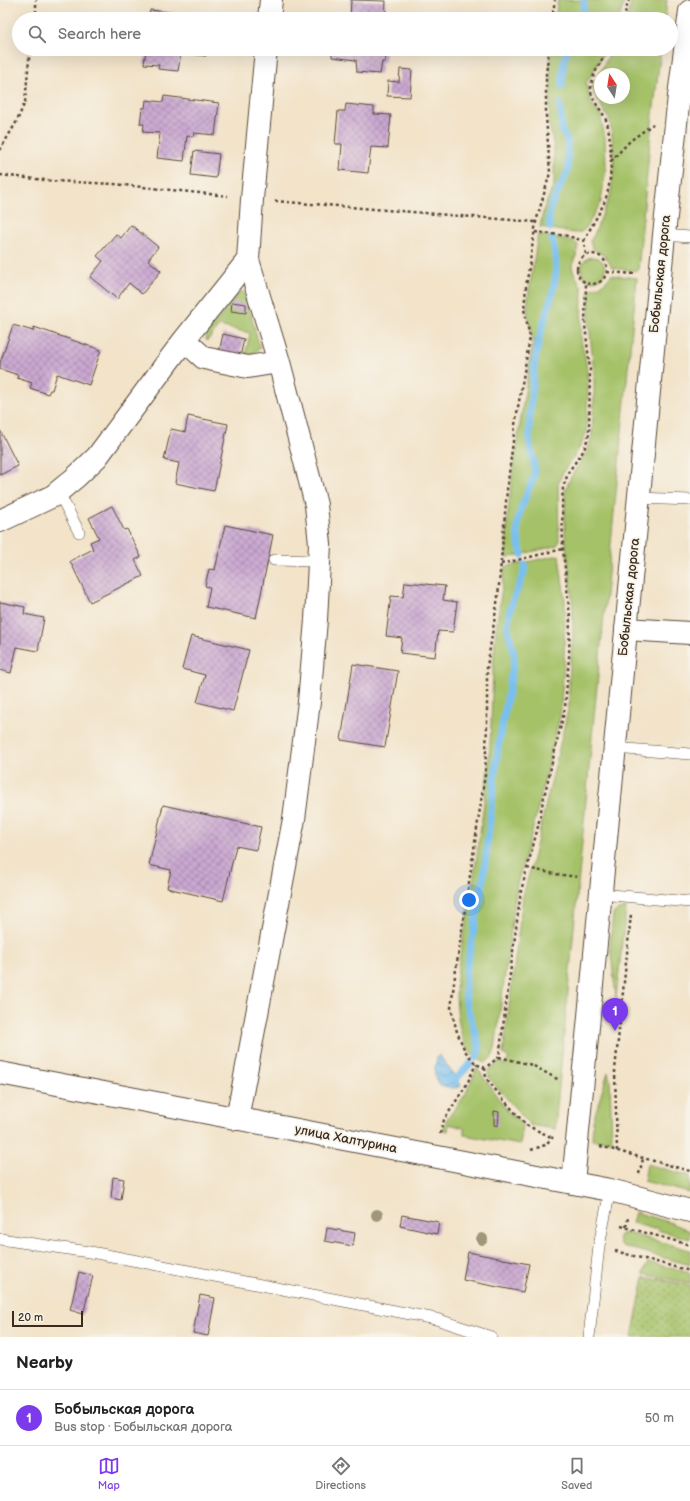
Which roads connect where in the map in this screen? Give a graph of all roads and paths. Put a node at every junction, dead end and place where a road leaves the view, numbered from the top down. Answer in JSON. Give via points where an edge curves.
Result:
{"nodes":[{"id":1,"x":36,"y":0,"type":"edge"},
{"id":2,"x":270,"y":0,"type":"edge"},
{"id":3,"x":556,"y":0,"type":"edge"},
{"id":4,"x":629,"y":0,"type":"edge"},
{"id":5,"x":690,"y":11,"type":"edge"},
{"id":6,"x":36,"y":12,"type":"edge"},
{"id":7,"x":269,"y":12,"type":"edge"},
{"id":8,"x":553,"y":12,"type":"edge"},
{"id":9,"x":625,"y":12,"type":"edge"},
{"id":10,"x":29,"y":56,"type":"edge"},
{"id":11,"x":265,"y":56,"type":"edge"},
{"id":12,"x":548,"y":56,"type":"edge"},
{"id":13,"x":604,"y":56,"type":"edge"},
{"id":14,"x":684,"y":96,"type":"edge"},
{"id":15,"x":646,"y":129,"type":"dead end"},
{"id":16,"x":0,"y":150,"type":"edge"},
{"id":17,"x":611,"y":161,"type":"junction"},
{"id":18,"x":535,"y":232,"type":"junction"},
{"id":19,"x":664,"y":235,"type":"junction"},
{"id":20,"x":690,"y":237,"type":"edge"},
{"id":21,"x":584,"y":241,"type":"junction"},
{"id":22,"x":586,"y":255,"type":"junction"},
{"id":23,"x":248,"y":260,"type":"junction"},
{"id":24,"x":607,"y":272,"type":"junction"},
{"id":25,"x":631,"y":274,"type":"dead end"},
{"id":26,"x":586,"y":283,"type":"junction"},
{"id":27,"x":184,"y":340,"type":"junction"},
{"id":28,"x":278,"y":362,"type":"junction"},
{"id":29,"x":58,"y":491,"type":"junction"},
{"id":30,"x":638,"y":498,"type":"junction"},
{"id":31,"x":690,"y":500,"type":"edge"},
{"id":32,"x":0,"y":521,"type":"edge"},
{"id":33,"x":79,"y":532,"type":"dead end"},
{"id":34,"x":563,"y":549,"type":"junction"},
{"id":35,"x":274,"y":560,"type":"dead end"},
{"id":36,"x":319,"y":561,"type":"junction"},
{"id":37,"x":502,"y":564,"type":"junction"},
{"id":38,"x":626,"y":628,"type":"junction"},
{"id":39,"x":690,"y":633,"type":"edge"},
{"id":40,"x":614,"y":748,"type":"junction"},
{"id":41,"x":690,"y":754,"type":"edge"},
{"id":42,"x":527,"y":868,"type":"junction"},
{"id":43,"x":584,"y":878,"type":"dead end"},
{"id":44,"x":600,"y":894,"type":"junction"},
{"id":45,"x":690,"y":902,"type":"edge"},
{"id":46,"x":499,"y":1057,"type":"junction"},
{"id":47,"x":476,"y":1064,"type":"junction"},
{"id":48,"x":485,"y":1068,"type":"junction"},
{"id":49,"x":0,"y":1073,"type":"edge"},
{"id":50,"x":564,"y":1083,"type":"dead end"},
{"id":51,"x":237,"y":1119,"type":"junction"},
{"id":52,"x":440,"y":1133,"type":"dead end"},
{"id":53,"x":553,"y":1138,"type":"dead end"},
{"id":54,"x":599,"y":1146,"type":"dead end"},
{"id":55,"x":690,"y":1171,"type":"edge"},
{"id":56,"x":573,"y":1183,"type":"junction"},
{"id":57,"x":610,"y":1190,"type":"junction"},
{"id":58,"x":690,"y":1210,"type":"edge"},
{"id":59,"x":604,"y":1221,"type":"junction"},
{"id":60,"x":0,"y":1239,"type":"edge"},
{"id":61,"x":690,"y":1245,"type":"edge"},
{"id":62,"x":599,"y":1246,"type":"junction"},
{"id":63,"x":690,"y":1271,"type":"edge"},
{"id":64,"x":491,"y":1337,"type":"edge"},
{"id":65,"x":589,"y":1337,"type":"edge"}],
"edges":[{"from":1,"to":6,"type":"path"},
{"from":2,"to":7,"type":"street"},
{"from":3,"to":8,"type":"path"},
{"from":4,"to":9,"type":"path"},
{"from":5,"to":14,"type":"street","name":"Бобыльская дорога"},
{"from":10,"to":16,"type":"path","via":[[26,102]]},
{"from":11,"to":23,"type":"street"},
{"from":12,"to":18,"type":"path","via":[[546,116],[550,173]]},
{"from":13,"to":17,"type":"path","via":[[590,90],[607,122]]},
{"from":14,"to":19,"type":"street","name":"Бобыльская дорога"},
{"from":15,"to":17,"type":"path"},
{"from":17,"to":21,"type":"path","via":[[604,202]]},
{"from":18,"to":21,"type":"path","via":[[568,236]]},
{"from":18,"to":37,"type":"path","via":[[524,309],[530,337],[515,425]]},
{"from":19,"to":20,"type":"lane"},
{"from":19,"to":30,"type":"street","name":"Бобыльская дорога"},
{"from":21,"to":22,"type":"path"},
{"from":22,"to":24,"type":"path","via":[[592,254],[602,258]]},
{"from":22,"to":26,"type":"path","via":[[577,266],[578,276]]},
{"from":23,"to":27,"type":"street"},
{"from":23,"to":28,"type":"street"},
{"from":24,"to":25,"type":"path"},
{"from":24,"to":26,"type":"path","via":[[600,283]]},
{"from":26,"to":34,"type":"path","via":[[584,325],[590,369],[589,434],[584,450],[569,471],[563,486]]},
{"from":27,"to":28,"type":"street","via":[[204,358],[248,367]]},
{"from":27,"to":29,"type":"street","via":[[97,456]]},
{"from":28,"to":36,"type":"street","via":[[316,505]]},
{"from":29,"to":32,"type":"street"},
{"from":29,"to":33,"type":"lane"},
{"from":30,"to":31,"type":"lane"},
{"from":30,"to":38,"type":"street","name":"Бобыльская дорога"},
{"from":34,"to":37,"type":"path"},
{"from":34,"to":42,"type":"path","via":[[570,617],[565,708],[538,831]]},
{"from":35,"to":36,"type":"lane"},
{"from":36,"to":51,"type":"street","via":[[309,702],[294,819]]},
{"from":37,"to":47,"type":"path","via":[[487,667],[488,725],[485,775],[451,1008],[465,1051]]},
{"from":38,"to":39,"type":"street"},
{"from":38,"to":40,"type":"street","name":"Бобыльская дорога"},
{"from":40,"to":41,"type":"lane"},
{"from":40,"to":44,"type":"street","name":"Бобыльская дорога"},
{"from":42,"to":43,"type":"path"},
{"from":42,"to":46,"type":"path","via":[[521,891]]},
{"from":44,"to":45,"type":"lane"},
{"from":44,"to":56,"type":"street","name":"Бобыльская дорога"},
{"from":46,"to":48,"type":"path"},
{"from":46,"to":50,"type":"path","via":[[532,1065]]},
{"from":47,"to":48,"type":"path"},
{"from":47,"to":52,"type":"path","via":[[467,1084],[444,1120]]},
{"from":48,"to":53,"type":"path","via":[[486,1078],[526,1125]]},
{"from":49,"to":51,"type":"street","name":"улица Халтурина"},
{"from":51,"to":56,"type":"street","name":"улица Халтурина"},
{"from":54,"to":55,"type":"path"},
{"from":56,"to":57,"type":"street","name":"улица Халтурина"},
{"from":57,"to":58,"type":"street","name":"улица Халтурина"},
{"from":57,"to":59,"type":"lane"},
{"from":59,"to":61,"type":"path"},
{"from":59,"to":62,"type":"lane"},
{"from":60,"to":64,"type":"lane","via":[[96,1253],[436,1320]]},
{"from":62,"to":63,"type":"path"},
{"from":62,"to":65,"type":"lane"}]}
